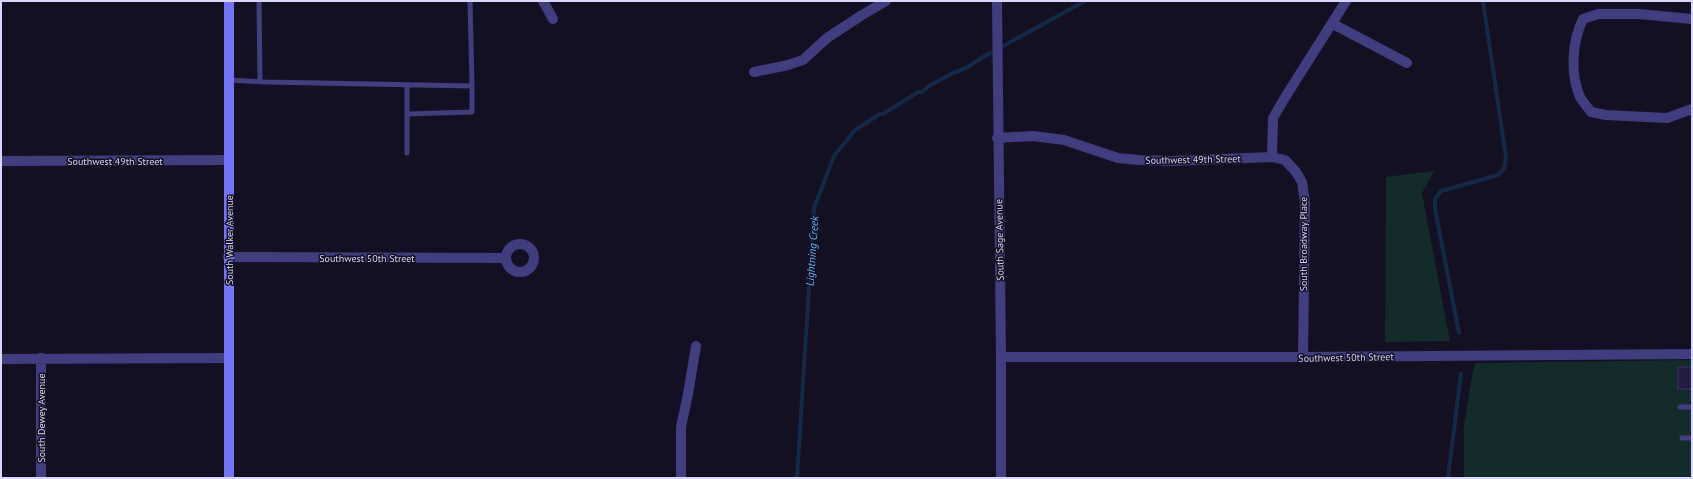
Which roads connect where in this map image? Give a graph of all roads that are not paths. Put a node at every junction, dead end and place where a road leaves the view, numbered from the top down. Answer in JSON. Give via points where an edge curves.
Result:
{"nodes":[{"id":1,"x":229,"y":1,"type":"edge"},
{"id":2,"x":259,"y":1,"type":"edge"},
{"id":3,"x":470,"y":1,"type":"edge"},
{"id":4,"x":543,"y":1,"type":"edge"},
{"id":5,"x":886,"y":1,"type":"edge"},
{"id":6,"x":997,"y":1,"type":"edge"},
{"id":7,"x":1346,"y":1,"type":"edge"},
{"id":8,"x":553,"y":19,"type":"dead end"},
{"id":9,"x":1692,"y":19,"type":"edge"},
{"id":10,"x":1333,"y":24,"type":"junction"},
{"id":11,"x":1407,"y":63,"type":"dead end"},
{"id":12,"x":754,"y":72,"type":"dead end"},
{"id":13,"x":229,"y":80,"type":"junction"},
{"id":14,"x":260,"y":82,"type":"junction"},
{"id":15,"x":406,"y":85,"type":"junction"},
{"id":16,"x":472,"y":86,"type":"junction"},
{"id":17,"x":1692,"y":109,"type":"edge"},
{"id":18,"x":407,"y":114,"type":"junction"},
{"id":19,"x":997,"y":138,"type":"junction"},
{"id":20,"x":407,"y":153,"type":"dead end"},
{"id":21,"x":1272,"y":157,"type":"junction"},
{"id":22,"x":229,"y":160,"type":"junction"},
{"id":23,"x":1,"y":161,"type":"edge"},
{"id":24,"x":228,"y":257,"type":"junction"},
{"id":25,"x":506,"y":258,"type":"dead end"},
{"id":26,"x":696,"y":346,"type":"dead end"},
{"id":27,"x":1692,"y":354,"type":"edge"},
{"id":28,"x":1001,"y":357,"type":"junction"},
{"id":29,"x":1303,"y":357,"type":"junction"},
{"id":30,"x":40,"y":358,"type":"junction"},
{"id":31,"x":229,"y":358,"type":"junction"},
{"id":32,"x":1,"y":359,"type":"edge"},
{"id":33,"x":1680,"y":407,"type":"dead end"},
{"id":34,"x":1692,"y":407,"type":"edge"},
{"id":35,"x":1682,"y":438,"type":"dead end"},
{"id":36,"x":1692,"y":438,"type":"edge"},
{"id":37,"x":40,"y":478,"type":"edge"},
{"id":38,"x":229,"y":478,"type":"edge"},
{"id":39,"x":681,"y":478,"type":"edge"},
{"id":40,"x":1001,"y":478,"type":"edge"}],
"edges":[{"from":1,"to":13,"type":"main road","name":"South Walker Avenue"},
{"from":2,"to":14,"type":"lane"},
{"from":3,"to":16,"type":"lane"},
{"from":4,"to":8,"type":"street"},
{"from":5,"to":12,"type":"street","via":[[827,38],[803,60]]},
{"from":6,"to":19,"type":"street","name":"South Sage Avenue"},
{"from":7,"to":10,"type":"street"},
{"from":9,"to":17,"type":"street","via":[[1639,14],[1598,14],[1583,19],[1578,31],[1575,56],[1575,78],[1580,98],[1591,112],[1667,118]]},
{"from":10,"to":11,"type":"street"},
{"from":10,"to":21,"type":"street","via":[[1273,118]]},
{"from":13,"to":14,"type":"lane"},
{"from":13,"to":22,"type":"main road","name":"South Walker Avenue"},
{"from":14,"to":15,"type":"lane"},
{"from":15,"to":16,"type":"lane"},
{"from":15,"to":18,"type":"lane"},
{"from":16,"to":18,"type":"lane","via":[[472,112]]},
{"from":18,"to":20,"type":"lane"},
{"from":19,"to":21,"type":"street","name":"Southwest 49th Street","via":[[1033,136],[1064,140],[1118,158],[1139,160]]},
{"from":19,"to":28,"type":"street","name":"South Sage Avenue"},
{"from":21,"to":29,"type":"street","name":"South Broadway Place","via":[[1285,160],[1302,182]]},
{"from":22,"to":23,"type":"street","name":"Southwest 49th Street"},
{"from":22,"to":24,"type":"main road","name":"South Walker Avenue"},
{"from":24,"to":25,"type":"street","name":"Southwest 50th Street"},
{"from":24,"to":31,"type":"main road","name":"South Walker Avenue"},
{"from":26,"to":39,"type":"street","via":[[681,427]]},
{"from":27,"to":29,"type":"street","name":"Southwest 50th Street"},
{"from":28,"to":29,"type":"street","name":"Southwest 50th Street"},
{"from":28,"to":40,"type":"street","name":"South Sage Avenue"},
{"from":30,"to":31,"type":"street"},
{"from":30,"to":32,"type":"street"},
{"from":30,"to":37,"type":"street","name":"South Dewey Avenue"},
{"from":31,"to":38,"type":"main road","name":"South Walker Avenue"},
{"from":33,"to":34,"type":"lane"},
{"from":35,"to":36,"type":"lane"}]}
